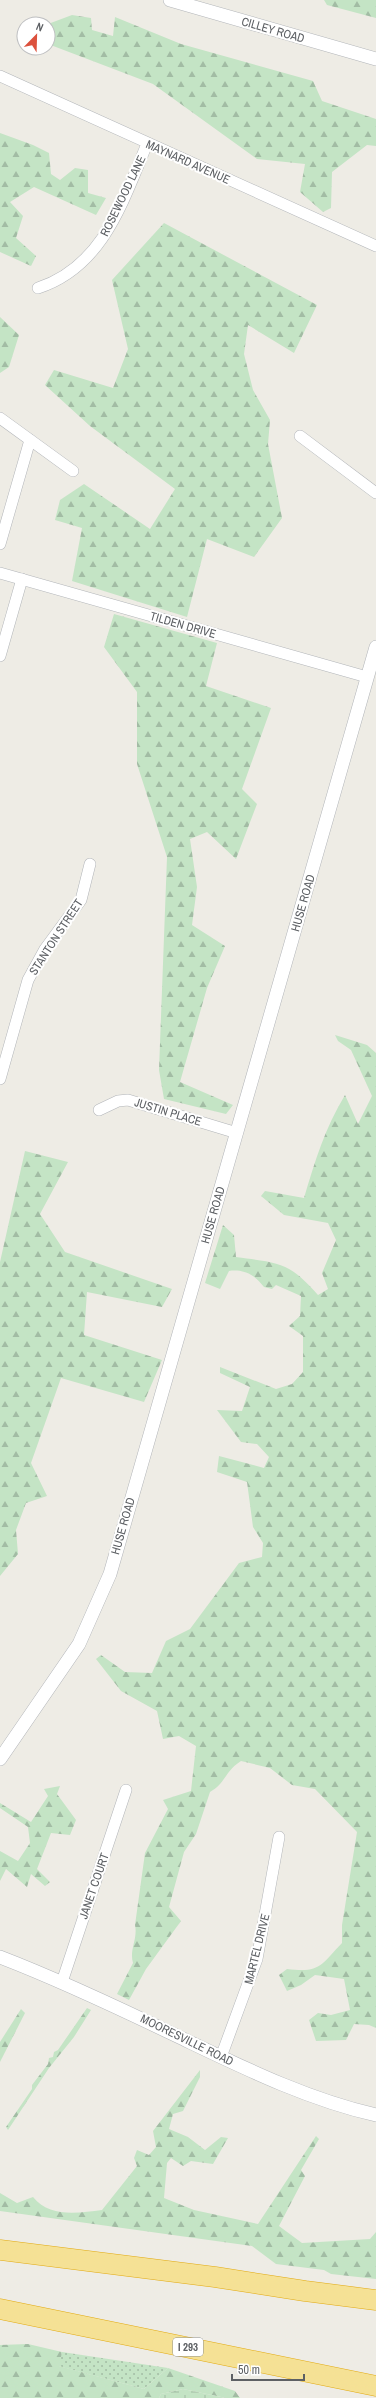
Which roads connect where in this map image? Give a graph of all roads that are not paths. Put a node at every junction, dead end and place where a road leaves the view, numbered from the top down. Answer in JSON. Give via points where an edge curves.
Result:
{"nodes":[{"id":1,"x":170,"y":0,"type":"edge"},
{"id":2,"x":376,"y":59,"type":"edge"},
{"id":3,"x":0,"y":76,"type":"edge"},
{"id":4,"x":148,"y":144,"type":"junction"},
{"id":5,"x":376,"y":246,"type":"edge"},
{"id":6,"x":38,"y":288,"type":"dead end"},
{"id":7,"x":0,"y":418,"type":"edge"},
{"id":8,"x":300,"y":436,"type":"dead end"},
{"id":9,"x":30,"y":440,"type":"junction"},
{"id":10,"x":73,"y":471,"type":"dead end"},
{"id":11,"x":376,"y":493,"type":"edge"},
{"id":12,"x":0,"y":544,"type":"edge"},
{"id":13,"x":0,"y":573,"type":"edge"},
{"id":14,"x":22,"y":579,"type":"junction"},
{"id":15,"x":376,"y":647,"type":"edge"},
{"id":16,"x":0,"y":656,"type":"edge"},
{"id":17,"x":367,"y":677,"type":"junction"},
{"id":18,"x":90,"y":864,"type":"dead end"},
{"id":19,"x":0,"y":1036,"type":"edge"},
{"id":20,"x":11,"y":1040,"type":"junction"},
{"id":21,"x":0,"y":1079,"type":"edge"},
{"id":22,"x":99,"y":1110,"type":"dead end"},
{"id":23,"x":237,"y":1133,"type":"junction"},
{"id":24,"x":0,"y":1759,"type":"edge"},
{"id":25,"x":126,"y":1790,"type":"dead end"},
{"id":26,"x":279,"y":1837,"type":"dead end"},
{"id":27,"x":0,"y":1957,"type":"edge"},
{"id":28,"x":62,"y":1982,"type":"junction"},
{"id":29,"x":221,"y":2057,"type":"junction"},
{"id":30,"x":376,"y":2115,"type":"edge"},
{"id":31,"x":0,"y":2250,"type":"edge"},
{"id":32,"x":376,"y":2300,"type":"edge"},
{"id":33,"x":0,"y":2310,"type":"edge"},
{"id":34,"x":376,"y":2386,"type":"edge"}],
"edges":[{"from":1,"to":2,"type":"street","name":"CILLEY ROAD"},
{"from":3,"to":4,"type":"street","name":"MAYNARD AVENUE"},
{"from":4,"to":5,"type":"street","name":"MAYNARD AVENUE"},
{"from":4,"to":6,"type":"street","name":"ROSEWOOD LANE","via":[[116,216],[92,254],[53,283]]},
{"from":7,"to":9,"type":"street"},
{"from":8,"to":11,"type":"street"},
{"from":9,"to":10,"type":"street"},
{"from":9,"to":12,"type":"street"},
{"from":13,"to":14,"type":"street","name":"TILDEN DRIVE"},
{"from":14,"to":16,"type":"street"},
{"from":14,"to":17,"type":"street","name":"TILDEN DRIVE"},
{"from":15,"to":17,"type":"street","name":"HUSE ROAD"},
{"from":17,"to":23,"type":"street","name":"HUSE ROAD"},
{"from":18,"to":20,"type":"street","name":"STANTON STREET","via":[[81,900],[32,970]]},
{"from":19,"to":20,"type":"street"},
{"from":20,"to":21,"type":"street","name":"STANTON STREET"},
{"from":22,"to":23,"type":"street","name":"JUSTIN PLACE","via":[[118,1101],[128,1100]]},
{"from":23,"to":24,"type":"street","name":"HUSE ROAD","via":[[102,1595],[79,1644]]},
{"from":25,"to":28,"type":"street","name":"JANET COURT"},
{"from":26,"to":29,"type":"street","name":"MARTEL DRIVE","via":[[257,1958]]},
{"from":27,"to":28,"type":"street","name":"MOORESVILLE ROAD"},
{"from":28,"to":29,"type":"street","name":"MOORESVILLE ROAD"},
{"from":29,"to":30,"type":"street","name":"MOORESVILLE ROAD","via":[[305,2094]]},
{"from":31,"to":32,"type":"highway"},
{"from":33,"to":34,"type":"highway","number":"I 293"}]}
